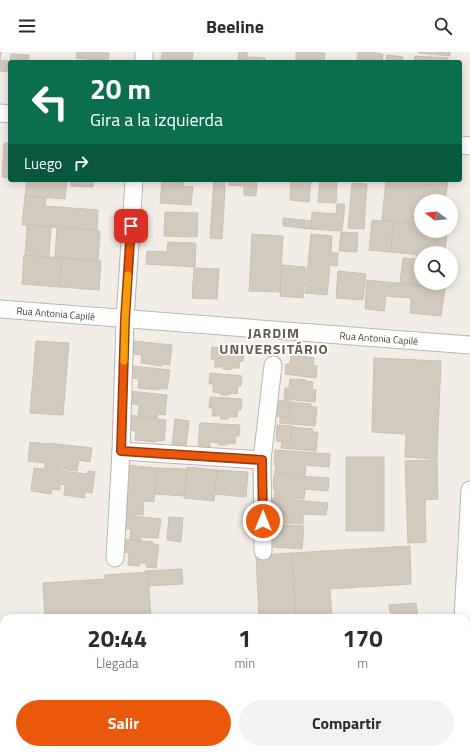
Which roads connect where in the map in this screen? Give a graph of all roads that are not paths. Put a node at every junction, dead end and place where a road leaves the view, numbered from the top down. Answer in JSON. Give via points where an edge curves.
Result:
{"nodes":[{"id":1,"x":134,"y":182,"type":"edge"},
{"id":2,"x":0,"y":309,"type":"edge"},
{"id":3,"x":125,"y":319,"type":"junction"},
{"id":4,"x":470,"y":345,"type":"edge"},
{"id":5,"x":273,"y":365,"type":"dead end"},
{"id":6,"x":121,"y":451,"type":"junction"},
{"id":7,"x":262,"y":460,"type":"junction"},
{"id":8,"x":470,"y":490,"type":"edge"},
{"id":9,"x":263,"y":551,"type":"dead end"},
{"id":10,"x":115,"y":558,"type":"dead end"},
{"id":11,"x":463,"y":614,"type":"edge"}],
"edges":[{"from":1,"to":3,"type":"street"},
{"from":2,"to":3,"type":"street","name":"Rua Antonia Capilé"},
{"from":3,"to":4,"type":"street","name":"Rua Antonia Capilé"},
{"from":3,"to":6,"type":"street"},
{"from":5,"to":7,"type":"street"},
{"from":6,"to":7,"type":"street"},
{"from":6,"to":10,"type":"street"},
{"from":7,"to":9,"type":"street"},
{"from":8,"to":11,"type":"street"}]}
